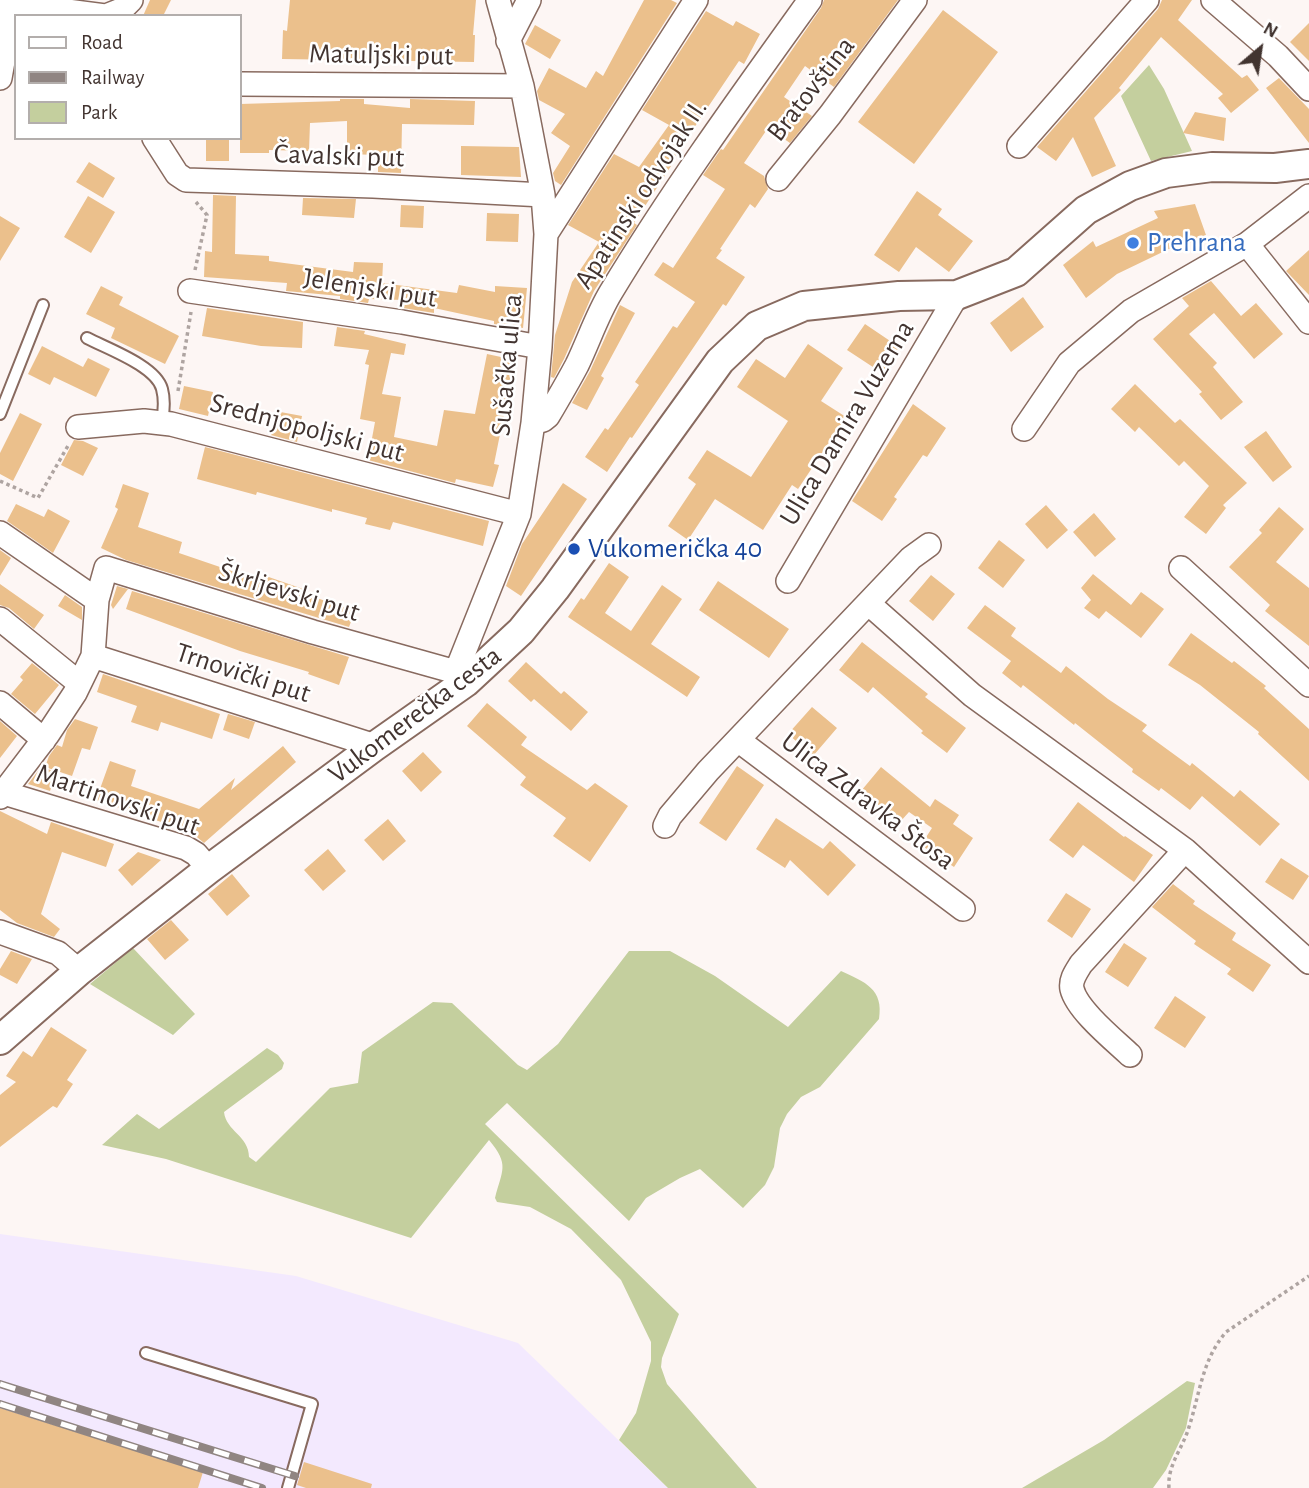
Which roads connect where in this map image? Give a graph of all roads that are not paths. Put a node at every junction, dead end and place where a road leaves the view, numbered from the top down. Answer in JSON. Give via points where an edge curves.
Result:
{"nodes":[{"id":1,"x":131,"y":0,"type":"edge"},
{"id":2,"x":498,"y":0,"type":"edge"},
{"id":3,"x":529,"y":0,"type":"edge"},
{"id":4,"x":696,"y":0,"type":"edge"},
{"id":5,"x":810,"y":0,"type":"edge"},
{"id":6,"x":915,"y":0,"type":"edge"},
{"id":7,"x":1147,"y":0,"type":"edge"},
{"id":8,"x":1213,"y":0,"type":"edge"},
{"id":9,"x":9,"y":2,"type":"edge"},
{"id":10,"x":91,"y":14,"type":"edge"},
{"id":11,"x":110,"y":14,"type":"edge"},
{"id":12,"x":508,"y":41,"type":"junction"},
{"id":13,"x":0,"y":78,"type":"edge"},
{"id":14,"x":242,"y":84,"type":"edge"},
{"id":15,"x":522,"y":86,"type":"junction"},
{"id":16,"x":1309,"y":89,"type":"edge"},
{"id":17,"x":154,"y":140,"type":"edge"},
{"id":18,"x":1020,"y":145,"type":"dead end"},
{"id":19,"x":1309,"y":164,"type":"edge"},
{"id":20,"x":778,"y":179,"type":"dead end"},
{"id":21,"x":543,"y":195,"type":"junction"},
{"id":22,"x":1309,"y":196,"type":"edge"},
{"id":23,"x":546,"y":234,"type":"junction"},
{"id":24,"x":1247,"y":244,"type":"junction"},
{"id":25,"x":190,"y":291,"type":"dead end"},
{"id":26,"x":957,"y":295,"type":"junction"},
{"id":27,"x":43,"y":305,"type":"dead end"},
{"id":28,"x":1309,"y":322,"type":"edge"},
{"id":29,"x":87,"y":338,"type":"dead end"},
{"id":30,"x":540,"y":347,"type":"junction"},
{"id":31,"x":0,"y":414,"type":"edge"},
{"id":32,"x":162,"y":422,"type":"junction"},
{"id":33,"x":534,"y":424,"type":"junction"},
{"id":34,"x":78,"y":427,"type":"road end"},
{"id":35,"x":1024,"y":429,"type":"dead end"},
{"id":36,"x":519,"y":514,"type":"junction"},
{"id":37,"x":0,"y":533,"type":"edge"},
{"id":38,"x":929,"y":545,"type":"dead end"},
{"id":39,"x":1181,"y":568,"type":"dead end"},
{"id":40,"x":788,"y":581,"type":"dead end"},
{"id":41,"x":97,"y":600,"type":"junction"},
{"id":42,"x":868,"y":603,"type":"junction"},
{"id":43,"x":0,"y":619,"type":"edge"},
{"id":44,"x":93,"y":656,"type":"junction"},
{"id":45,"x":461,"y":677,"type":"junction"},
{"id":46,"x":79,"y":683,"type":"junction"},
{"id":47,"x":1309,"y":685,"type":"edge"},
{"id":48,"x":0,"y":703,"type":"edge"},
{"id":49,"x":44,"y":740,"type":"junction"},
{"id":50,"x":738,"y":740,"type":"junction"},
{"id":51,"x":375,"y":746,"type":"junction"},
{"id":52,"x":2,"y":795,"type":"edge"},
{"id":53,"x":665,"y":826,"type":"dead end"},
{"id":54,"x":1185,"y":850,"type":"junction"},
{"id":55,"x":209,"y":869,"type":"junction"},
{"id":56,"x":963,"y":909,"type":"dead end"},
{"id":57,"x":0,"y":932,"type":"edge"},
{"id":58,"x":1309,"y":962,"type":"edge"},
{"id":59,"x":79,"y":971,"type":"junction"},
{"id":60,"x":0,"y":1040,"type":"edge"},
{"id":61,"x":1130,"y":1055,"type":"dead end"},
{"id":62,"x":146,"y":1353,"type":"dead end"},
{"id":63,"x":288,"y":1488,"type":"edge"}],
"edges":[{"from":1,"to":11,"type":"street"},
{"from":2,"to":12,"type":"street","name":"Sušačka ulica"},
{"from":3,"to":12,"type":"street"},
{"from":4,"to":23,"type":"street"},
{"from":5,"to":33,"type":"street","name":"Apatinski odvojak II.","via":[[658,218],[610,293],[548,416]]},
{"from":6,"to":20,"type":"street","name":"Bratovština"},
{"from":7,"to":18,"type":"street"},
{"from":8,"to":16,"type":"street"},
{"from":9,"to":10,"type":"street"},
{"from":9,"to":13,"type":"street"},
{"from":12,"to":15,"type":"street","name":"Sušačka ulica"},
{"from":14,"to":15,"type":"street","name":"Matuljski put"},
{"from":15,"to":21,"type":"street","name":"Sušačka ulica"},
{"from":17,"to":21,"type":"street","name":"Čavalski put","via":[[186,180]]},
{"from":19,"to":26,"type":"street","name":"Vukomerečka cesta","via":[[1189,168],[1130,186],[1086,210],[1016,272]]},
{"from":21,"to":23,"type":"street","name":"Sušačka ulica"},
{"from":22,"to":24,"type":"street"},
{"from":23,"to":30,"type":"street","name":"Sušačka ulica"},
{"from":24,"to":28,"type":"street"},
{"from":24,"to":35,"type":"street","via":[[1132,311],[1069,363]]},
{"from":25,"to":30,"type":"street","name":"Jelenjski put"},
{"from":26,"to":40,"type":"street","name":"Ulica Damira Vuzema"},
{"from":26,"to":45,"type":"street","name":"Vukomerečka cesta","via":[[804,306],[757,326],[720,361],[521,631]]},
{"from":27,"to":31,"type":"lane"},
{"from":29,"to":32,"type":"lane","via":[[155,376],[162,387]]},
{"from":30,"to":33,"type":"street","name":"Sušačka ulica"},
{"from":32,"to":34,"type":"street","name":"Srednjopoljski put"},
{"from":32,"to":36,"type":"street","name":"Srednjopoljski put"},
{"from":33,"to":36,"type":"street","name":"Sušačka ulica"},
{"from":36,"to":45,"type":"street","name":"Sušačka ulica"},
{"from":37,"to":41,"type":"street"},
{"from":38,"to":42,"type":"street"},
{"from":39,"to":47,"type":"street"},
{"from":41,"to":44,"type":"street"},
{"from":41,"to":45,"type":"street","name":"Škrljevski put","via":[[106,568]]},
{"from":42,"to":50,"type":"street"},
{"from":42,"to":54,"type":"street","via":[[972,695]]},
{"from":43,"to":46,"type":"street"},
{"from":44,"to":46,"type":"street"},
{"from":44,"to":51,"type":"street","name":"Trnovički put"},
{"from":45,"to":51,"type":"street","name":"Vukomerečka cesta"},
{"from":46,"to":49,"type":"street"},
{"from":48,"to":49,"type":"street"},
{"from":49,"to":52,"type":"street"},
{"from":50,"to":53,"type":"street"},
{"from":50,"to":56,"type":"street","name":"Ulica Zdravka Štosa"},
{"from":51,"to":55,"type":"street","name":"Vukomerečka cesta"},
{"from":52,"to":55,"type":"street","name":"Martinovski put","via":[[186,848]]},
{"from":54,"to":58,"type":"street"},
{"from":54,"to":61,"type":"street","via":[[1073,976],[1075,997]]},
{"from":55,"to":59,"type":"street","name":"Vukomerečka cesta"},
{"from":57,"to":59,"type":"street","via":[[58,953]]},
{"from":59,"to":60,"type":"street","name":"Vukomerečka cesta"},
{"from":62,"to":63,"type":"lane","via":[[312,1404]]}]}
